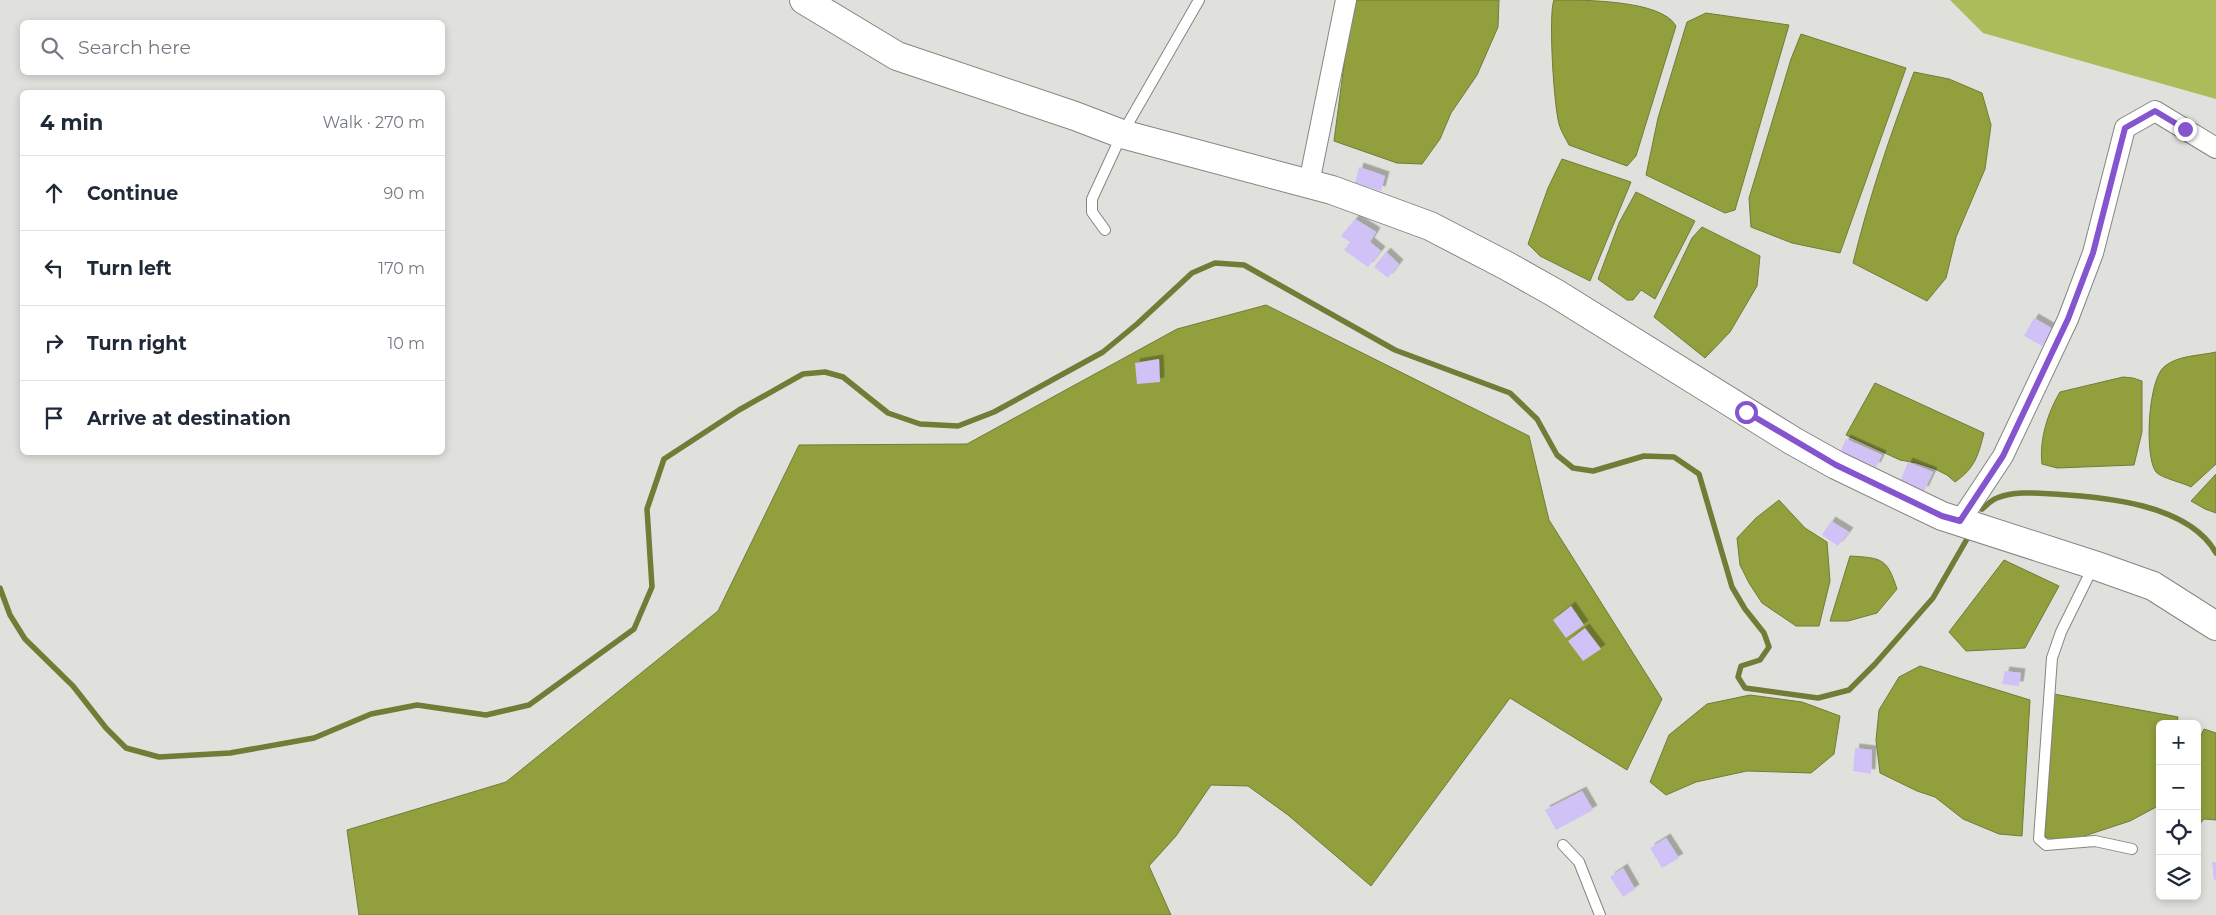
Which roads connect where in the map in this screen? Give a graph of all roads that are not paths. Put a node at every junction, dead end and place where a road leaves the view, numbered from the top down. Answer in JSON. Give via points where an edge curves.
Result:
{"nodes":[{"id":1,"x":804,"y":0,"type":"edge"},
{"id":2,"x":1199,"y":0,"type":"edge"},
{"id":3,"x":1346,"y":0,"type":"edge"},
{"id":4,"x":1122,"y":134,"type":"junction"},
{"id":5,"x":2216,"y":148,"type":"edge"},
{"id":6,"x":1309,"y":183,"type":"junction"},
{"id":7,"x":1105,"y":230,"type":"dead end"},
{"id":8,"x":1960,"y":521,"type":"junction"},
{"id":9,"x":2094,"y":564,"type":"junction"},
{"id":10,"x":2216,"y":626,"type":"edge"},
{"id":11,"x":1563,"y":845,"type":"dead end"},
{"id":12,"x":2132,"y":849,"type":"dead end"},
{"id":13,"x":1600,"y":915,"type":"edge"}],
"edges":[{"from":1,"to":4,"type":"street","via":[[897,56]]},
{"from":2,"to":4,"type":"lane"},
{"from":3,"to":6,"type":"street"},
{"from":4,"to":6,"type":"street"},
{"from":4,"to":7,"type":"lane","via":[[1092,199],[1092,212]]},
{"from":5,"to":8,"type":"street","via":[[2155,111],[2125,128],[2093,253],[2068,319],[2003,456]]},
{"from":6,"to":8,"type":"street","via":[[1430,226],[1507,266],[1836,465]]},
{"from":8,"to":9,"type":"street"},
{"from":9,"to":10,"type":"street","via":[[2153,586]]},
{"from":9,"to":12,"type":"lane","via":[[2052,658],[2039,839],[2046,845],[2095,840]]},
{"from":11,"to":13,"type":"lane","via":[[1579,862]]}]}
